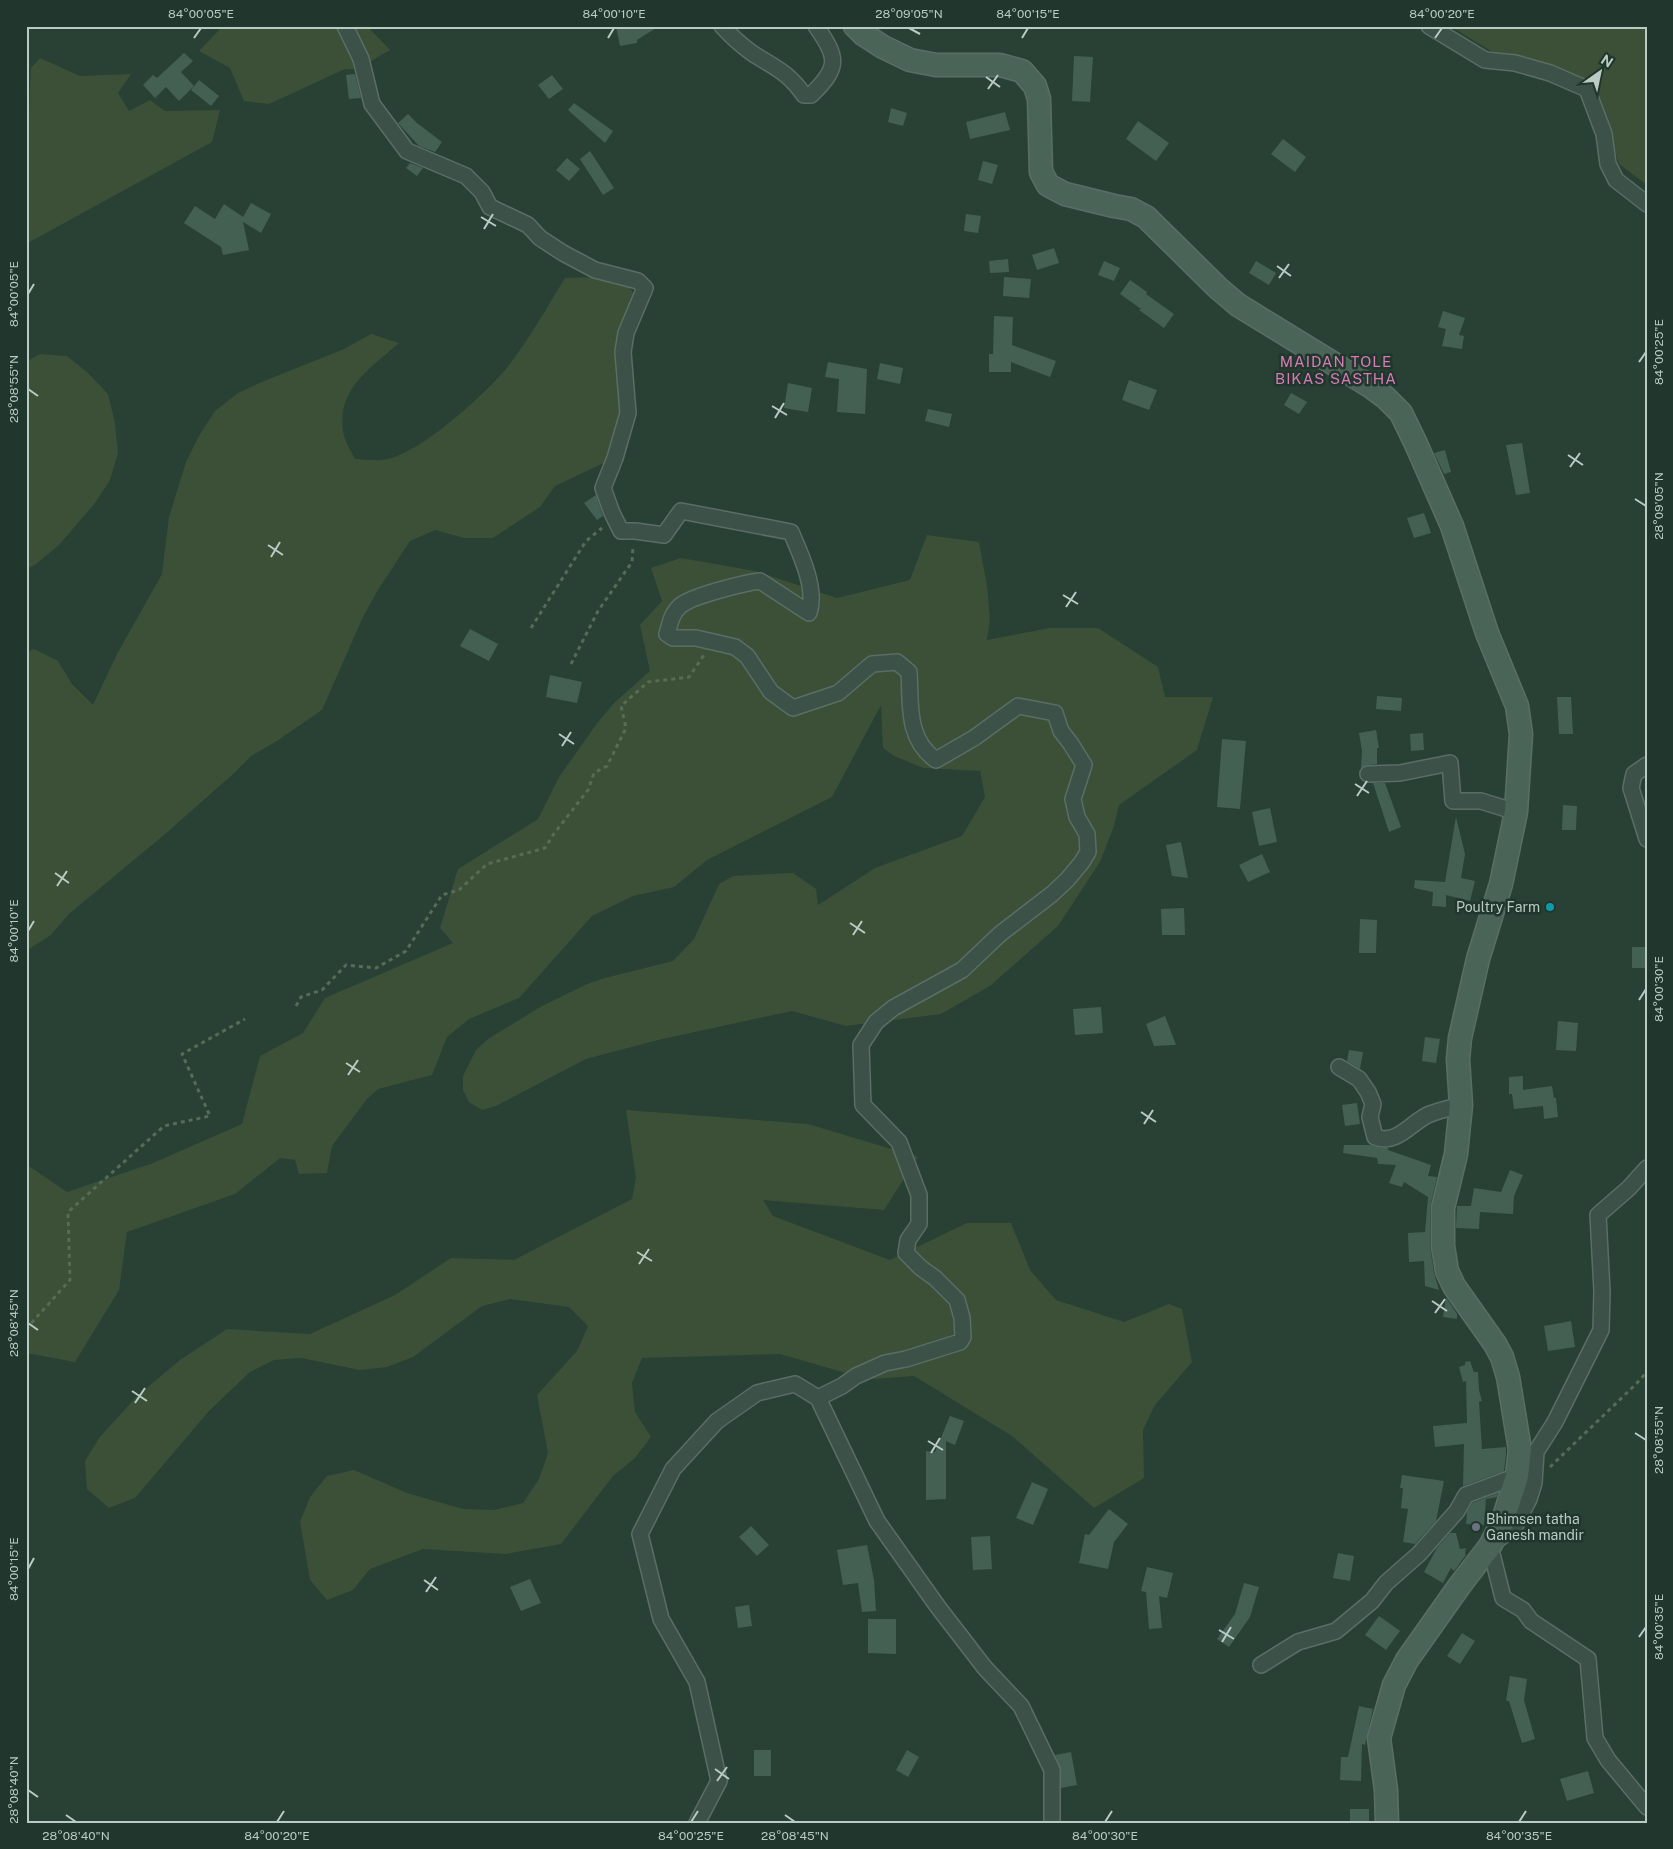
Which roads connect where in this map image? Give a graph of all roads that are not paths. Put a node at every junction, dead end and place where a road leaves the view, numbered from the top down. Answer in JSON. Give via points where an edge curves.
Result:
{"nodes":[{"id":1,"x":345,"y":26,"type":"edge"},
{"id":2,"x":722,"y":26,"type":"edge"},
{"id":3,"x":816,"y":26,"type":"edge"},
{"id":4,"x":856,"y":26,"type":"edge"},
{"id":5,"x":1430,"y":26,"type":"edge"},
{"id":6,"x":1647,"y":204,"type":"edge"},
{"id":7,"x":1647,"y":765,"type":"edge"},
{"id":8,"x":1368,"y":774,"type":"dead end"},
{"id":9,"x":1516,"y":812,"type":"junction"},
{"id":10,"x":1647,"y":839,"type":"edge"},
{"id":11,"x":1339,"y":1067,"type":"dead end"},
{"id":12,"x":1461,"y":1105,"type":"junction"},
{"id":13,"x":1647,"y":1168,"type":"edge"},
{"id":14,"x":818,"y":1398,"type":"junction"},
{"id":15,"x":1525,"y":1480,"type":"junction"},
{"id":16,"x":1490,"y":1546,"type":"junction"},
{"id":17,"x":1261,"y":1665,"type":"dead end"},
{"id":18,"x":1647,"y":1807,"type":"edge"},
{"id":19,"x":698,"y":1823,"type":"edge"},
{"id":20,"x":1052,"y":1823,"type":"edge"},
{"id":21,"x":1387,"y":1823,"type":"edge"}],
"edges":[{"from":1,"to":14,"type":"street","via":[[361,59],[372,104],[407,152],[466,176],[482,192],[490,207],[528,225],[540,238],[564,254],[595,270],[638,281],[645,288],[626,333],[623,352],[628,412],[604,488],[621,532],[664,535],[681,511],[791,532],[809,582],[812,604],[808,613],[760,581],[691,599],[672,616],[667,634],[673,638],[696,638],[735,647],[748,656],[771,692],[793,708],[838,693],[872,664],[897,662],[909,672],[912,727],[921,744],[936,760],[974,738],[1018,706],[1055,713],[1061,731],[1084,765],[1073,799],[1077,817],[1087,834],[1088,852],[1082,862],[1052,894],[1013,923],[962,970],[893,1008],[876,1022],[861,1045],[863,1105],[899,1142],[919,1195],[919,1224],[908,1240],[906,1253],[957,1300],[963,1337],[960,1342],[885,1363]]},
{"from":2,"to":3,"type":"street","via":[[751,52],[781,70],[804,95],[811,95],[820,86],[834,62],[827,42]]},
{"from":4,"to":9,"type":"main road","via":[[883,47],[910,60],[936,65],[1000,65],[1022,71],[1035,86],[1039,99],[1041,172],[1048,185],[1066,194],[1131,209],[1146,216],[1238,305],[1370,386],[1400,413],[1452,526],[1487,633],[1517,706],[1521,734]]},
{"from":5,"to":6,"type":"street","via":[[1485,60],[1515,63],[1550,73],[1587,90],[1604,134],[1608,164],[1616,180]]},
{"from":7,"to":10,"type":"street","via":[[1634,774],[1631,788]]},
{"from":8,"to":9,"type":"street","via":[[1400,773],[1450,763],[1453,801],[1481,801]]},
{"from":9,"to":12,"type":"main road","via":[[1501,884],[1478,959],[1460,1038]]},
{"from":11,"to":12,"type":"street","via":[[1360,1079],[1368,1092],[1373,1104],[1370,1117],[1378,1139],[1399,1135],[1429,1114]]},
{"from":12,"to":15,"type":"main road","via":[[1456,1154],[1443,1208],[1447,1271],[1502,1357]]},
{"from":13,"to":15,"type":"street","via":[[1598,1215],[1601,1330],[1555,1422],[1536,1452]]},
{"from":14,"to":19,"type":"street","via":[[795,1384],[757,1393],[717,1421],[674,1470],[640,1534],[661,1618],[696,1682],[719,1781]]},
{"from":14,"to":20,"type":"street","via":[[877,1521],[985,1668],[1022,1706],[1052,1770]]},
{"from":15,"to":16,"type":"main road"},
{"from":15,"to":17,"type":"street","via":[[1466,1495],[1457,1511],[1418,1554],[1386,1583],[1372,1601],[1336,1631],[1298,1642]]},
{"from":16,"to":18,"type":"street","via":[[1503,1598],[1588,1659],[1595,1738],[1608,1760]]},
{"from":16,"to":21,"type":"main road","via":[[1406,1660],[1394,1685],[1379,1738]]}]}
